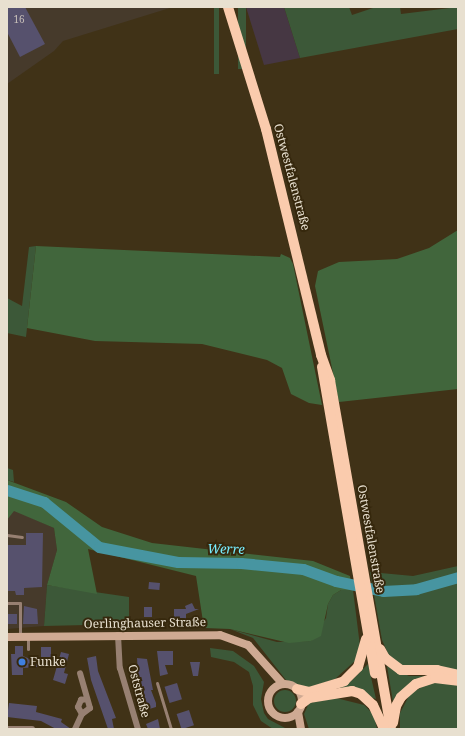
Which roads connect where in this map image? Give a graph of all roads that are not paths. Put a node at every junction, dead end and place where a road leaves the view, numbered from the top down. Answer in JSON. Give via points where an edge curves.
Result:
{"nodes":[{"id":1,"x":228,"y":7,"type":"edge"},
{"id":2,"x":7,"y":535,"type":"edge"},
{"id":3,"x":22,"y":537,"type":"dead end"},
{"id":4,"x":7,"y":603,"type":"edge"},
{"id":5,"x":370,"y":625,"type":"junction"},
{"id":6,"x":118,"y":635,"type":"junction"},
{"id":7,"x":24,"y":636,"type":"junction"},
{"id":8,"x":7,"y":637,"type":"edge"},
{"id":9,"x":28,"y":649,"type":"dead end"},
{"id":10,"x":268,"y":670,"type":"junction"},
{"id":11,"x":80,"y":673,"type":"dead end"},
{"id":12,"x":458,"y":675,"type":"edge"},
{"id":13,"x":458,"y":681,"type":"edge"},
{"id":14,"x":157,"y":683,"type":"dead end"},
{"id":15,"x":283,"y":684,"type":"junction"},
{"id":16,"x":273,"y":689,"type":"junction"},
{"id":17,"x":297,"y":689,"type":"junction"},
{"id":18,"x":87,"y":699,"type":"junction"},
{"id":19,"x":300,"y":708,"type":"junction"},
{"id":20,"x":82,"y":714,"type":"junction"},
{"id":21,"x":288,"y":717,"type":"junction"},
{"id":22,"x":7,"y":729,"type":"edge"},
{"id":23,"x":32,"y":729,"type":"edge"},
{"id":24,"x":75,"y":729,"type":"edge"},
{"id":25,"x":138,"y":729,"type":"edge"},
{"id":26,"x":171,"y":729,"type":"edge"},
{"id":27,"x":300,"y":729,"type":"edge"},
{"id":28,"x":385,"y":729,"type":"edge"},
{"id":29,"x":392,"y":729,"type":"edge"}],
"edges":[{"from":1,"to":5,"type":"main road","name":"Ostwestfalenstraße","via":[[258,100],[286,201],[326,380]]},
{"from":2,"to":3,"type":"lane"},
{"from":4,"to":7,"type":"lane","via":[[20,603]]},
{"from":5,"to":12,"type":"main road","via":[[380,649],[392,666],[409,672],[437,670]]},
{"from":5,"to":17,"type":"main road","via":[[365,650],[358,667],[348,677],[327,688],[310,692]]},
{"from":5,"to":28,"type":"main road","name":"Ostwestfalenstraße"},
{"from":5,"to":29,"type":"main road","name":"Ostwestfalenstraße"},
{"from":6,"to":7,"type":"main road","name":"Oerlinghauser Straße"},
{"from":6,"to":10,"type":"main road","name":"Oerlinghauser Straße","via":[[200,634],[231,637],[249,646]]},
{"from":6,"to":25,"type":"street","name":"Oststraße","via":[[120,672]]},
{"from":7,"to":8,"type":"main road","name":"Oerlinghauser Straße"},
{"from":7,"to":9,"type":"lane"},
{"from":10,"to":15,"type":"main road","name":"Oerlinghauser Straße"},
{"from":10,"to":16,"type":"main road","name":"Oerlinghauser Straße"},
{"from":11,"to":18,"type":"street"},
{"from":13,"to":29,"type":"main road","via":[[435,678],[416,684],[396,706]]},
{"from":14,"to":26,"type":"lane"},
{"from":15,"to":16,"type":"main road"},
{"from":15,"to":17,"type":"main road"},
{"from":16,"to":21,"type":"main road","via":[[269,697],[272,711],[279,716]]},
{"from":17,"to":19,"type":"main road"},
{"from":18,"to":20,"type":"street","via":[[90,708]]},
{"from":18,"to":20,"type":"street","via":[[81,700],[78,707]]},
{"from":19,"to":21,"type":"main road"},
{"from":19,"to":27,"type":"main road"},
{"from":19,"to":28,"type":"main road","via":[[309,698],[352,691],[361,694],[373,706]]},
{"from":20,"to":24,"type":"street"},
{"from":21,"to":27,"type":"main road"},
{"from":22,"to":23,"type":"street"}]}
